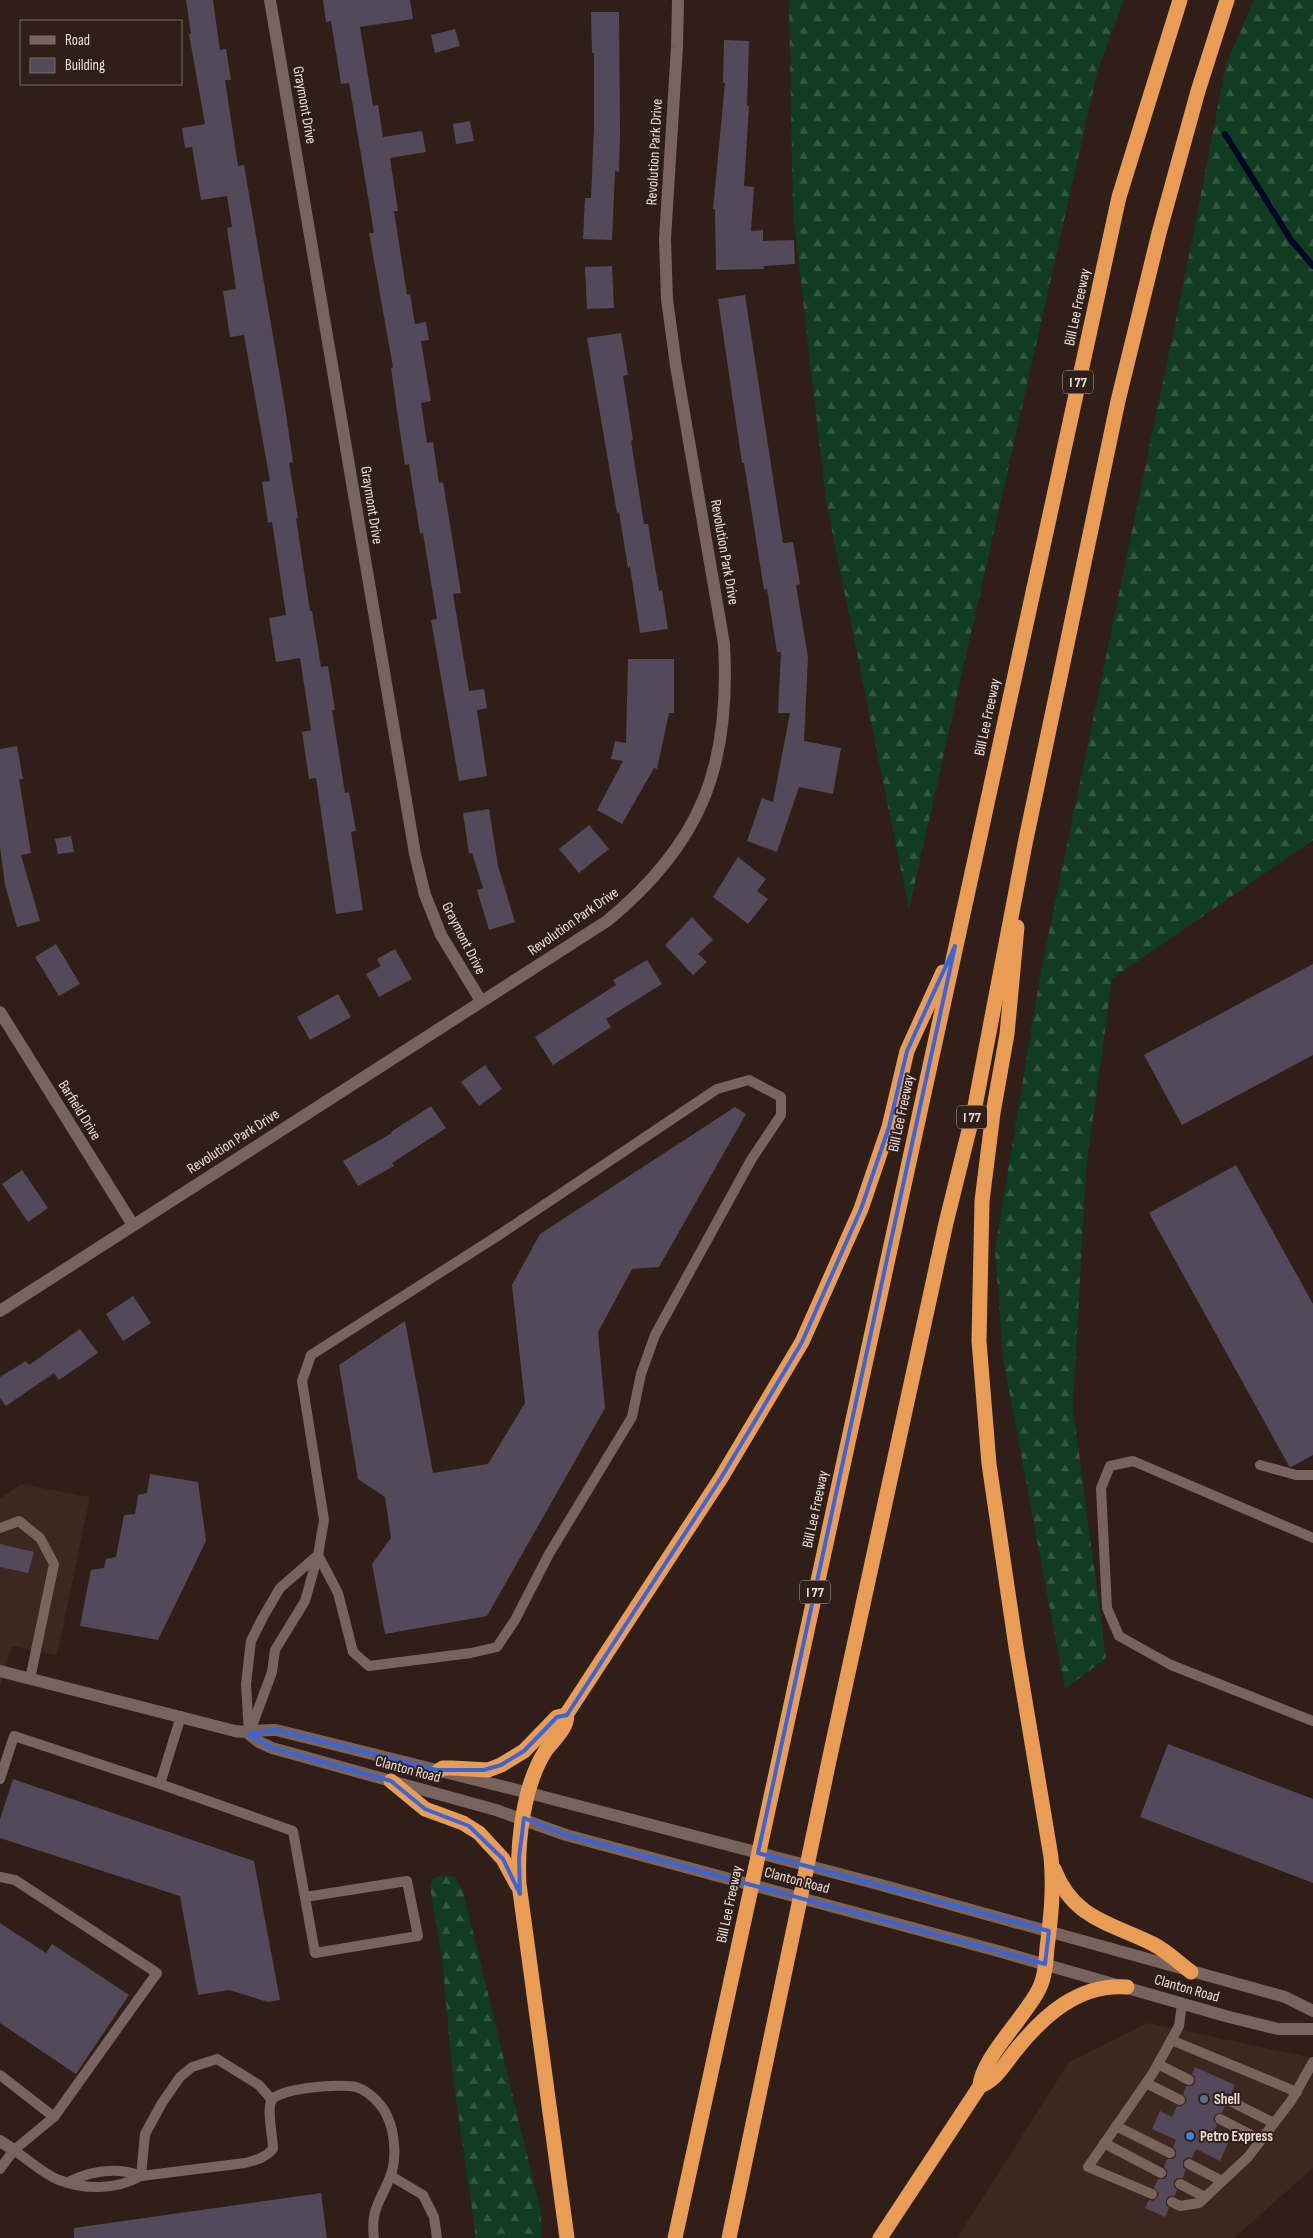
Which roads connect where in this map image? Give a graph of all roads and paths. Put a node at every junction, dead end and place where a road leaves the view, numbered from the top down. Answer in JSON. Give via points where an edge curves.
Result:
{"nodes":[{"id":1,"x":270,"y":0,"type":"edge"},
{"id":2,"x":678,"y":0,"type":"edge"},
{"id":3,"x":1180,"y":0,"type":"edge"},
{"id":4,"x":1227,"y":0,"type":"edge"},
{"id":5,"x":1025,"y":844,"type":"junction"},
{"id":6,"x":955,"y":946,"type":"junction"},
{"id":7,"x":481,"y":1002,"type":"junction"},
{"id":8,"x":0,"y":1012,"type":"edge"},
{"id":9,"x":133,"y":1225,"type":"junction"},
{"id":10,"x":0,"y":1311,"type":"edge"},
{"id":11,"x":1260,"y":1466,"type":"dead end"},
{"id":12,"x":1313,"y":1475,"type":"edge"},
{"id":13,"x":0,"y":1528,"type":"edge"},
{"id":14,"x":1313,"y":1538,"type":"edge"},
{"id":15,"x":318,"y":1555,"type":"junction"},
{"id":16,"x":0,"y":1671,"type":"edge"},
{"id":17,"x":30,"y":1679,"type":"junction"},
{"id":18,"x":566,"y":1715,"type":"junction"},
{"id":19,"x":181,"y":1716,"type":"junction"},
{"id":20,"x":1313,"y":1721,"type":"edge"},
{"id":21,"x":249,"y":1734,"type":"junction"},
{"id":22,"x":438,"y":1771,"type":"junction"},
{"id":23,"x":0,"y":1779,"type":"edge"},
{"id":24,"x":391,"y":1781,"type":"junction"},
{"id":25,"x":160,"y":1784,"type":"junction"},
{"id":26,"x":529,"y":1793,"type":"junction"},
{"id":27,"x":524,"y":1819,"type":"junction"},
{"id":28,"x":1050,"y":1857,"type":"junction"},
{"id":29,"x":0,"y":1877,"type":"edge"},
{"id":30,"x":520,"y":1894,"type":"junction"},
{"id":31,"x":305,"y":1897,"type":"junction"},
{"id":32,"x":1049,"y":1931,"type":"junction"},
{"id":33,"x":1046,"y":1964,"type":"junction"},
{"id":34,"x":1191,"y":1972,"type":"junction"},
{"id":35,"x":1127,"y":1987,"type":"junction"},
{"id":36,"x":1182,"y":2004,"type":"junction"},
{"id":37,"x":1313,"y":2011,"type":"edge"},
{"id":38,"x":1313,"y":2029,"type":"edge"},
{"id":39,"x":1171,"y":2040,"type":"junction"},
{"id":40,"x":1313,"y":2062,"type":"edge"},
{"id":41,"x":1158,"y":2064,"type":"junction"},
{"id":42,"x":0,"y":2075,"type":"edge"},
{"id":43,"x":1189,"y":2080,"type":"dead end"},
{"id":44,"x":1146,"y":2083,"type":"junction"},
{"id":45,"x":980,"y":2086,"type":"junction"},
{"id":46,"x":1297,"y":2092,"type":"junction"},
{"id":47,"x":272,"y":2100,"type":"junction"},
{"id":48,"x":1180,"y":2100,"type":"dead end"},
{"id":49,"x":1228,"y":2100,"type":"dead end"},
{"id":50,"x":54,"y":2117,"type":"junction"},
{"id":51,"x":1220,"y":2119,"type":"dead end"},
{"id":52,"x":1274,"y":2123,"type":"junction"},
{"id":53,"x":1116,"y":2126,"type":"junction"},
{"id":54,"x":1261,"y":2140,"type":"junction"},
{"id":55,"x":0,"y":2141,"type":"edge"},
{"id":56,"x":1104,"y":2144,"type":"junction"},
{"id":57,"x":14,"y":2150,"type":"junction"},
{"id":58,"x":1170,"y":2153,"type":"dead end"},
{"id":59,"x":1190,"y":2164,"type":"dead end"},
{"id":60,"x":0,"y":2169,"type":"edge"},
{"id":61,"x":1161,"y":2173,"type":"dead end"},
{"id":62,"x":141,"y":2176,"type":"junction"},
{"id":63,"x":391,"y":2176,"type":"junction"},
{"id":64,"x":1222,"y":2181,"type":"junction"},
{"id":65,"x":68,"y":2182,"type":"junction"},
{"id":66,"x":1180,"y":2184,"type":"dead end"},
{"id":67,"x":1152,"y":2194,"type":"dead end"},
{"id":68,"x":1205,"y":2197,"type":"junction"},
{"id":69,"x":1172,"y":2202,"type":"dead end"},
{"id":70,"x":374,"y":2238,"type":"edge"},
{"id":71,"x":437,"y":2238,"type":"edge"},
{"id":72,"x":567,"y":2238,"type":"edge"},
{"id":73,"x":675,"y":2238,"type":"edge"},
{"id":74,"x":729,"y":2238,"type":"edge"},
{"id":75,"x":880,"y":2238,"type":"edge"}],
"edges":[{"from":1,"to":7,"type":"street","name":"Graymont Drive","via":[[415,854],[425,895],[441,935]]},
{"from":2,"to":7,"type":"street","name":"Revolution Park Drive","via":[[665,239],[667,299],[724,644],[727,684],[722,741],[696,818],[675,852],[649,884],[607,921]]},
{"from":3,"to":6,"type":"highway","name":"Bill Lee Freeway","number":"I 77","via":[[1119,197]]},
{"from":4,"to":5,"type":"highway","number":"I 77","via":[[1159,233],[1118,401]]},
{"from":5,"to":28,"type":"highway","via":[[1007,1034],[982,1201],[979,1341],[989,1464]]},
{"from":5,"to":74,"type":"highway","number":"I 77","via":[[974,1106],[943,1233]]},
{"from":6,"to":18,"type":"highway","via":[[906,1050],[889,1127],[861,1209],[802,1342],[721,1478]]},
{"from":6,"to":73,"type":"highway","name":"Bill Lee Freeway","number":"I 77"},
{"from":7,"to":9,"type":"street","name":"Revolution Park Drive"},
{"from":8,"to":9,"type":"street","name":"Barfield Drive"},
{"from":9,"to":10,"type":"street","name":"Revolution Park Drive"},
{"from":11,"to":12,"type":"lane","via":[[1296,1475]]},
{"from":13,"to":17,"type":"lane","via":[[19,1522],[40,1538],[54,1564]]},
{"from":14,"to":20,"type":"lane","via":[[1133,1461],[1110,1466],[1101,1488],[1107,1608],[1119,1636],[1171,1665]]},
{"from":15,"to":15,"type":"lane","via":[[324,1520],[302,1381],[311,1355],[499,1235],[717,1089],[749,1080],[781,1097],[781,1115],[751,1160],[655,1335],[641,1374],[632,1417],[497,1647],[369,1666],[354,1652],[338,1592]]},
{"from":15,"to":21,"type":"lane","via":[[305,1601],[275,1650],[272,1672]]},
{"from":15,"to":21,"type":"lane","via":[[280,1588],[251,1641],[246,1684]]},
{"from":16,"to":17,"type":"street","name":"Clanton Road"},
{"from":17,"to":19,"type":"street","name":"Clanton Road"},
{"from":18,"to":22,"type":"highway","via":[[556,1716],[524,1751],[501,1765],[488,1770],[442,1768]]},
{"from":18,"to":26,"type":"highway","via":[[566,1724],[537,1765]]},
{"from":19,"to":21,"type":"street","name":"Clanton Road"},
{"from":19,"to":25,"type":"lane"},
{"from":21,"to":22,"type":"street","name":"Clanton Road","via":[[276,1730]]},
{"from":21,"to":24,"type":"street","name":"Clanton Road","via":[[272,1748]]},
{"from":22,"to":26,"type":"street","name":"Clanton Road"},
{"from":23,"to":25,"type":"lane","via":[[14,1736]]},
{"from":24,"to":27,"type":"street","name":"Clanton Road"},
{"from":24,"to":30,"type":"highway","via":[[425,1808],[463,1823],[478,1833],[512,1872]]},
{"from":25,"to":31,"type":"lane","via":[[293,1831]]},
{"from":26,"to":27,"type":"highway"},
{"from":26,"to":32,"type":"street","name":"Clanton Road"},
{"from":27,"to":30,"type":"highway","via":[[518,1858]]},
{"from":27,"to":33,"type":"street","name":"Clanton Road","via":[[566,1835]]},
{"from":28,"to":32,"type":"highway","via":[[1053,1884]]},
{"from":28,"to":34,"type":"highway","via":[[1061,1882],[1084,1910],[1107,1925],[1155,1945]]},
{"from":29,"to":50,"type":"lane","via":[[15,1880],[157,1972]]},
{"from":30,"to":72,"type":"highway"},
{"from":31,"to":31,"type":"lane","via":[[315,1953],[418,1936],[408,1881]]},
{"from":32,"to":33,"type":"highway"},
{"from":32,"to":34,"type":"street","name":"Clanton Road"},
{"from":33,"to":35,"type":"street","name":"Clanton Road"},
{"from":33,"to":45,"type":"highway","via":[[1040,1988],[984,2069]]},
{"from":34,"to":37,"type":"street","name":"Clanton Road","via":[[1285,1997]]},
{"from":35,"to":36,"type":"street","name":"Clanton Road"},
{"from":35,"to":45,"type":"highway","via":[[1094,1989],[1064,2004],[1030,2033],[995,2077]]},
{"from":36,"to":38,"type":"street","name":"Clanton Road","via":[[1278,2029]]},
{"from":36,"to":39,"type":"lane","via":[[1179,2026]]},
{"from":39,"to":41,"type":"lane"},
{"from":39,"to":46,"type":"lane"},
{"from":40,"to":46,"type":"lane"},
{"from":41,"to":43,"type":"lane"},
{"from":41,"to":44,"type":"lane"},
{"from":42,"to":50,"type":"lane"},
{"from":44,"to":48,"type":"lane"},
{"from":44,"to":53,"type":"lane"},
{"from":45,"to":75,"type":"highway"},
{"from":46,"to":52,"type":"lane"},
{"from":47,"to":62,"type":"lane","via":[[269,2108],[273,2149],[268,2155],[245,2164]]},
{"from":47,"to":62,"type":"lane","via":[[259,2085],[217,2059],[192,2066],[162,2103],[145,2134]]},
{"from":47,"to":63,"type":"lane","via":[[288,2091],[345,2086],[368,2093],[388,2116],[393,2132]]},
{"from":49,"to":52,"type":"lane"},
{"from":50,"to":57,"type":"lane"},
{"from":51,"to":54,"type":"lane"},
{"from":52,"to":54,"type":"lane"},
{"from":53,"to":56,"type":"lane"},
{"from":53,"to":58,"type":"lane"},
{"from":54,"to":64,"type":"lane"},
{"from":55,"to":57,"type":"street"},
{"from":56,"to":61,"type":"lane"},
{"from":56,"to":67,"type":"lane","via":[[1088,2167]]},
{"from":57,"to":60,"type":"lane"},
{"from":57,"to":65,"type":"lane","via":[[58,2180]]},
{"from":59,"to":64,"type":"lane"},
{"from":62,"to":65,"type":"lane","via":[[120,2171],[100,2172],[82,2175]]},
{"from":62,"to":65,"type":"lane","via":[[130,2182],[96,2188],[84,2188]]},
{"from":63,"to":70,"type":"lane","via":[[374,2215]]},
{"from":63,"to":71,"type":"lane","via":[[423,2195],[434,2217]]},
{"from":64,"to":68,"type":"lane"},
{"from":66,"to":68,"type":"lane"},
{"from":68,"to":69,"type":"lane","via":[[1199,2203],[1180,2206]]}]}
